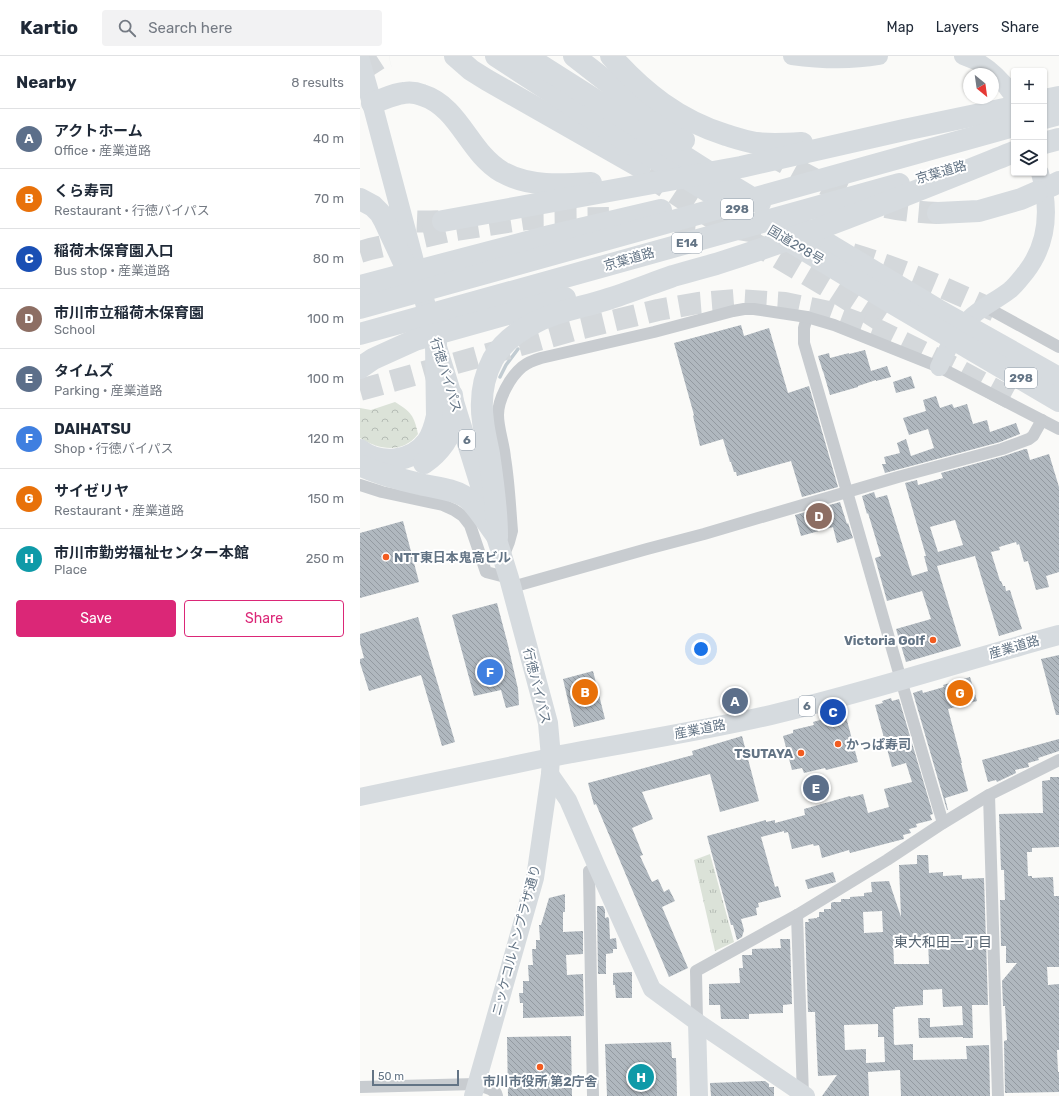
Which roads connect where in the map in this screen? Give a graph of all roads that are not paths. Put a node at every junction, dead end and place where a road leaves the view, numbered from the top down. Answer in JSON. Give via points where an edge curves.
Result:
{"nodes":[{"id":1,"x":455,"y":56,"type":"edge"},
{"id":2,"x":496,"y":56,"type":"edge"},
{"id":3,"x":526,"y":56,"type":"edge"},
{"id":4,"x":610,"y":56,"type":"edge"},
{"id":5,"x":792,"y":56,"type":"edge"},
{"id":6,"x":879,"y":56,"type":"edge"},
{"id":7,"x":963,"y":56,"type":"edge"},
{"id":8,"x":577,"y":59,"type":"edge"},
{"id":9,"x":360,"y":61,"type":"edge"},
{"id":10,"x":1011,"y":96,"type":"edge"},
{"id":11,"x":1059,"y":97,"type":"edge"},
{"id":12,"x":1011,"y":99,"type":"edge"},
{"id":13,"x":1047,"y":99,"type":"edge"},
{"id":14,"x":366,"y":104,"type":"edge"},
{"id":15,"x":1059,"y":114,"type":"edge"},
{"id":16,"x":1047,"y":117,"type":"edge"},
{"id":17,"x":1011,"y":127,"type":"edge"},
{"id":18,"x":904,"y":130,"type":"junction"},
{"id":19,"x":1059,"y":139,"type":"edge"},
{"id":20,"x":1047,"y":143,"type":"edge"},
{"id":21,"x":1011,"y":153,"type":"edge"},
{"id":22,"x":1011,"y":153,"type":"edge"},
{"id":23,"x":831,"y":178,"type":"junction"},
{"id":24,"x":650,"y":183,"type":"junction"},
{"id":25,"x":1047,"y":183,"type":"edge"},
{"id":26,"x":360,"y":198,"type":"edge"},
{"id":27,"x":938,"y":213,"type":"tunnel mouth"},
{"id":28,"x":443,"y":221,"type":"tunnel mouth"},
{"id":29,"x":410,"y":264,"type":"junction"},
{"id":30,"x":672,"y":276,"type":"junction"},
{"id":31,"x":851,"y":278,"type":"junction"},
{"id":32,"x":360,"y":286,"type":"edge"},
{"id":33,"x":426,"y":305,"type":"joint"},
{"id":34,"x":984,"y":306,"type":"junction"},
{"id":35,"x":360,"y":308,"type":"edge"},
{"id":36,"x":938,"y":310,"type":"junction"},
{"id":37,"x":807,"y":317,"type":"junction"},
{"id":38,"x":360,"y":334,"type":"edge"},
{"id":39,"x":436,"y":344,"type":"junction"},
{"id":40,"x":1059,"y":347,"type":"edge"},
{"id":41,"x":987,"y":348,"type":"junction"},
{"id":42,"x":388,"y":352,"type":"junction"},
{"id":43,"x":360,"y":358,"type":"edge"},
{"id":44,"x":940,"y":367,"type":"junction"},
{"id":45,"x":360,"y":368,"type":"edge"},
{"id":46,"x":1059,"y":378,"type":"edge"},
{"id":47,"x":452,"y":395,"type":"junction"},
{"id":48,"x":1059,"y":401,"type":"edge"},
{"id":49,"x":1042,"y":420,"type":"junction"},
{"id":50,"x":1059,"y":429,"type":"edge"},
{"id":51,"x":360,"y":450,"type":"edge"},
{"id":52,"x":360,"y":466,"type":"edge"},
{"id":53,"x":380,"y":473,"type":"junction"},
{"id":54,"x":360,"y":485,"type":"edge"},
{"id":55,"x":847,"y":492,"type":"junction"},
{"id":56,"x":500,"y":546,"type":"junction"},
{"id":57,"x":510,"y":583,"type":"junction"},
{"id":58,"x":1059,"y":635,"type":"edge"},
{"id":59,"x":900,"y":680,"type":"junction"},
{"id":60,"x":1059,"y":760,"type":"edge"},
{"id":61,"x":550,"y":766,"type":"junction"},
{"id":62,"x":989,"y":795,"type":"junction"},
{"id":63,"x":360,"y":797,"type":"edge"},
{"id":64,"x":943,"y":823,"type":"junction"},
{"id":65,"x":597,"y":867,"type":"junction"},
{"id":66,"x":797,"y":915,"type":"junction"},
{"id":67,"x":697,"y":1022,"type":"junction"},
{"id":68,"x":360,"y":1088,"type":"edge"},
{"id":69,"x":474,"y":1090,"type":"edge"},
{"id":70,"x":804,"y":1095,"type":"edge"},
{"id":71,"x":497,"y":1096,"type":"edge"},
{"id":72,"x":593,"y":1096,"type":"edge"},
{"id":73,"x":699,"y":1096,"type":"edge"},
{"id":74,"x":998,"y":1096,"type":"edge"}],
"edges":[{"from":1,"to":31,"type":"highway","number":"298","via":[[486,80],[753,232]]},
{"from":2,"to":31,"type":"highway","name":"国道298号","number":"298","via":[[622,138]]},
{"from":3,"to":36,"type":"highway","name":"国道298号","number":"298","via":[[704,169]]},
{"from":4,"to":18,"type":"highway","via":[[647,93],[673,111],[702,126],[754,143],[822,142]]},
{"from":5,"to":6,"type":"street","via":[[846,60]]},
{"from":7,"to":10,"type":"street","via":[[978,62],[990,71]]},
{"from":8,"to":36,"type":"highway","number":"298","via":[[755,190],[861,254]]},
{"from":9,"to":14,"type":"main road"},
{"from":11,"to":13,"type":"highway"},
{"from":12,"to":18,"type":"highway"},
{"from":14,"to":24,"type":"highway","via":[[405,92],[428,97],[453,116],[479,151],[500,171],[523,180],[564,184]]},
{"from":14,"to":29,"type":"main road"},
{"from":15,"to":16,"type":"highway"},
{"from":17,"to":23,"type":"highway","name":"京葉道路","number":"E14"},
{"from":18,"to":24,"type":"highway","via":[[741,167]]},
{"from":19,"to":20,"type":"highway"},
{"from":21,"to":30,"type":"highway","via":[[859,213],[716,264]]},
{"from":22,"to":38,"type":"highway","name":"京葉道路","number":"E14"},
{"from":23,"to":32,"type":"highway","via":[[652,212]]},
{"from":23,"to":35,"type":"highway","name":"京葉道路","number":"E14"},
{"from":24,"to":28,"type":"highway"},
{"from":25,"to":27,"type":"highway","via":[[1021,199],[979,211]]},
{"from":25,"to":34,"type":"street","via":[[1045,229],[1036,255],[1029,268],[1011,289]]},
{"from":26,"to":29,"type":"highway","via":[[380,213]]},
{"from":29,"to":33,"type":"highway"},
{"from":30,"to":42,"type":"highway","via":[[603,288],[524,308],[415,340]]},
{"from":30,"to":56,"type":"highway","via":[[539,321],[511,337],[493,358],[484,383],[481,408]]},
{"from":31,"to":41,"type":"highway","name":"国道298号","number":"298"},
{"from":33,"to":39,"type":"main road","name":"行徳バイパス","number":"6"},
{"from":34,"to":40,"type":"street"},
{"from":34,"to":44,"type":"street","via":[[960,329]]},
{"from":36,"to":41,"type":"highway","name":"国道298号","number":"298"},
{"from":37,"to":44,"type":"street","via":[[840,327]]},
{"from":37,"to":55,"type":"street","via":[[804,343]]},
{"from":37,"to":56,"type":"street","via":[[754,309],[733,310],[654,332],[541,358],[522,368],[508,385],[498,407],[512,531],[509,542]]},
{"from":39,"to":47,"type":"main road","name":"行徳バイパス","number":"6"},
{"from":39,"to":51,"type":"highway","via":[[437,416],[427,442],[414,453],[398,459],[380,459]]},
{"from":41,"to":46,"type":"highway","name":"国道298号","number":"298"},
{"from":41,"to":48,"type":"highway","name":"国道298号","number":"298"},
{"from":42,"to":43,"type":"highway"},
{"from":42,"to":45,"type":"highway"},
{"from":44,"to":49,"type":"street"},
{"from":47,"to":53,"type":"highway","via":[[454,418],[451,429],[434,456],[408,471]]},
{"from":47,"to":56,"type":"main road","name":"行徳バイパス","number":"6"},
{"from":49,"to":50,"type":"street"},
{"from":49,"to":55,"type":"street","via":[[1033,436],[1024,442]]},
{"from":52,"to":53,"type":"highway"},
{"from":53,"to":56,"type":"highway","via":[[459,493],[473,504]]},
{"from":54,"to":57,"type":"street","via":[[443,505],[454,510],[470,525],[486,572]]},
{"from":55,"to":57,"type":"street","via":[[704,534]]},
{"from":55,"to":59,"type":"street"},
{"from":56,"to":57,"type":"main road","name":"行徳バイパス","number":"6"},
{"from":57,"to":61,"type":"main road","name":"行徳バイパス","number":"6","via":[[548,723]]},
{"from":58,"to":59,"type":"main road","name":"産業道路","number":"6"},
{"from":59,"to":61,"type":"main road","name":"産業道路","number":"6","via":[[821,702]]},
{"from":59,"to":64,"type":"street"},
{"from":60,"to":62,"type":"street"},
{"from":61,"to":63,"type":"street","name":"産業道路"},
{"from":61,"to":65,"type":"street"},
{"from":61,"to":69,"type":"street","name":"ニッケコルトンプラザ通り","via":[[535,878]]},
{"from":62,"to":64,"type":"street"},
{"from":62,"to":74,"type":"street"},
{"from":64,"to":66,"type":"street"},
{"from":65,"to":67,"type":"street","via":[[652,989]]},
{"from":65,"to":72,"type":"street","via":[[589,871]]},
{"from":66,"to":67,"type":"street","via":[[696,971]]},
{"from":66,"to":70,"type":"street"},
{"from":67,"to":70,"type":"street"},
{"from":67,"to":73,"type":"street"},
{"from":68,"to":69,"type":"street"},
{"from":69,"to":71,"type":"street","via":[[490,1089]]}]}
